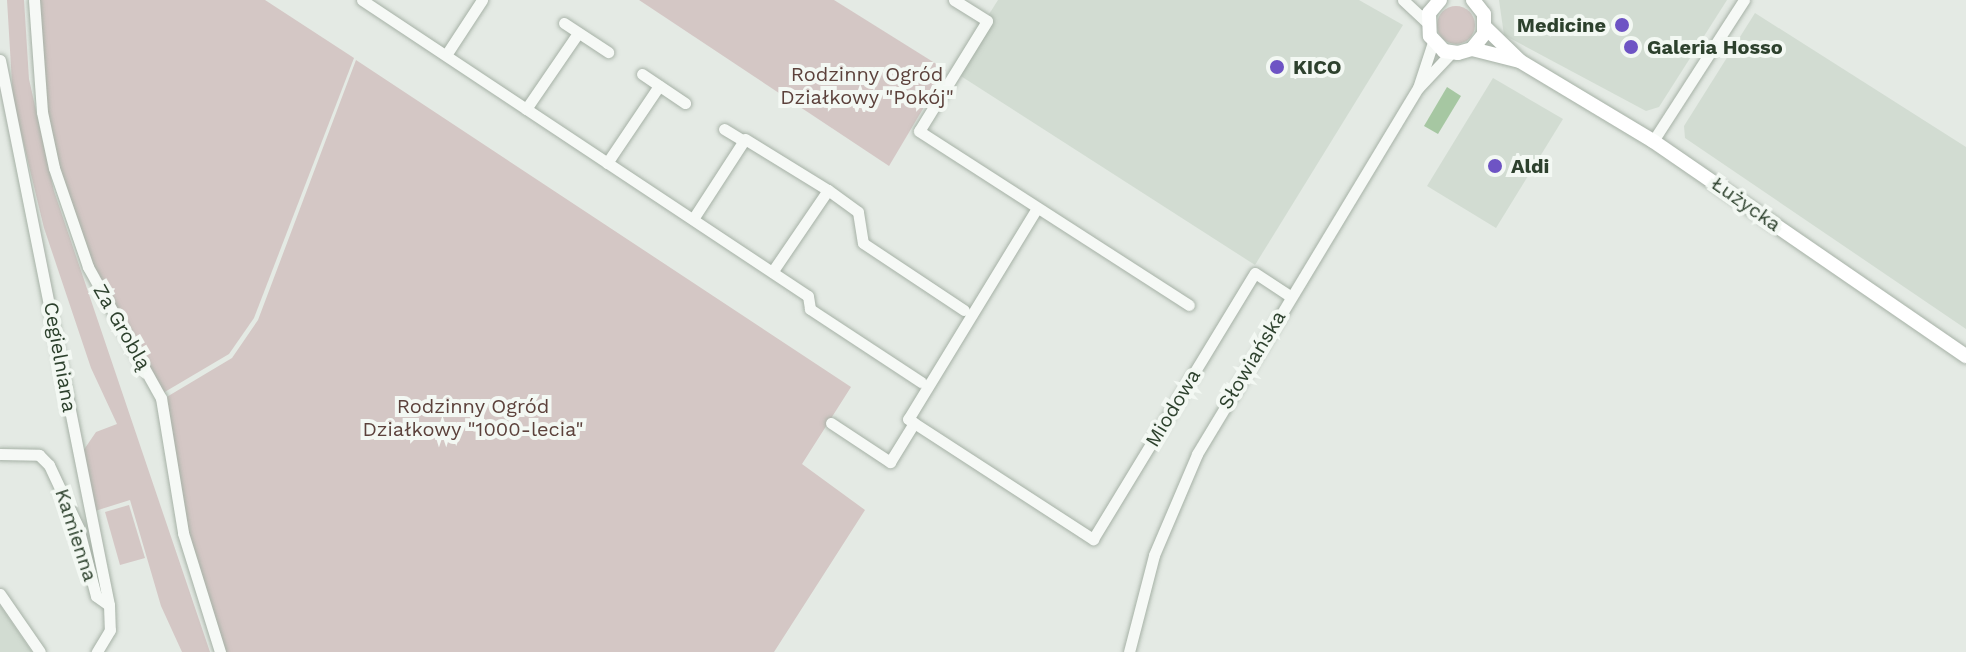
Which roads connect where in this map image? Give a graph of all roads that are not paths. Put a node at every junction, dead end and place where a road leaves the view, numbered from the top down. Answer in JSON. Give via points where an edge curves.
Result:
{"nodes":[{"id":1,"x":34,"y":0,"type":"edge"},
{"id":2,"x":362,"y":0,"type":"edge"},
{"id":3,"x":482,"y":0,"type":"edge"},
{"id":4,"x":954,"y":0,"type":"edge"},
{"id":5,"x":1403,"y":0,"type":"edge"},
{"id":6,"x":1438,"y":0,"type":"edge"},
{"id":7,"x":1744,"y":0,"type":"edge"},
{"id":8,"x":1479,"y":3,"type":"edge"},
{"id":9,"x":376,"y":4,"type":"edge"},
{"id":10,"x":1427,"y":22,"type":"junction"},
{"id":11,"x":564,"y":23,"type":"dead end"},
{"id":12,"x":1486,"y":28,"type":"junction"},
{"id":13,"x":578,"y":33,"type":"junction"},
{"id":14,"x":1433,"y":42,"type":"junction"},
{"id":15,"x":1472,"y":49,"type":"junction"},
{"id":16,"x":608,"y":52,"type":"dead end"},
{"id":17,"x":1451,"y":53,"type":"junction"},
{"id":18,"x":446,"y":55,"type":"junction"},
{"id":19,"x":0,"y":60,"type":"edge"},
{"id":20,"x":1520,"y":61,"type":"junction"},
{"id":21,"x":642,"y":74,"type":"dead end"},
{"id":22,"x":659,"y":86,"type":"junction"},
{"id":23,"x":1418,"y":88,"type":"junction"},
{"id":24,"x":3,"y":103,"type":"edge"},
{"id":25,"x":685,"y":103,"type":"dead end"},
{"id":26,"x":526,"y":109,"type":"junction"},
{"id":27,"x":724,"y":129,"type":"dead end"},
{"id":28,"x":744,"y":141,"type":"junction"},
{"id":29,"x":1653,"y":141,"type":"junction"},
{"id":30,"x":607,"y":163,"type":"junction"},
{"id":31,"x":828,"y":190,"type":"junction"},
{"id":32,"x":1037,"y":208,"type":"junction"},
{"id":33,"x":693,"y":219,"type":"junction"},
{"id":34,"x":772,"y":272,"type":"junction"},
{"id":35,"x":1290,"y":296,"type":"junction"},
{"id":36,"x":1189,"y":305,"type":"dead end"},
{"id":37,"x":964,"y":310,"type":"dead end"},
{"id":38,"x":1966,"y":356,"type":"edge"},
{"id":39,"x":921,"y":382,"type":"dead end"},
{"id":40,"x":831,"y":423,"type":"dead end"},
{"id":41,"x":914,"y":423,"type":"junction"},
{"id":42,"x":0,"y":454,"type":"edge"},
{"id":43,"x":0,"y":594,"type":"edge"},
{"id":44,"x":109,"y":605,"type":"junction"},
{"id":45,"x":40,"y":652,"type":"edge"},
{"id":46,"x":97,"y":652,"type":"edge"},
{"id":47,"x":220,"y":652,"type":"edge"},
{"id":48,"x":1129,"y":652,"type":"edge"}],
"edges":[{"from":1,"to":47,"type":"street","name":"Za Groblą","via":[[42,112],[58,181],[88,267],[161,398],[183,533]]},
{"from":2,"to":9,"type":"street"},
{"from":3,"to":18,"type":"street"},
{"from":4,"to":32,"type":"street","via":[[987,21],[919,131]]},
{"from":5,"to":10,"type":"street"},
{"from":6,"to":10,"type":"main road"},
{"from":7,"to":29,"type":"street"},
{"from":8,"to":12,"type":"main road"},
{"from":9,"to":18,"type":"street"},
{"from":10,"to":14,"type":"main road"},
{"from":11,"to":13,"type":"street"},
{"from":12,"to":15,"type":"main road"},
{"from":12,"to":20,"type":"main road","name":"Łużycka"},
{"from":13,"to":16,"type":"street"},
{"from":13,"to":26,"type":"street"},
{"from":14,"to":17,"type":"main road"},
{"from":14,"to":23,"type":"street","name":"Słowiańska"},
{"from":15,"to":17,"type":"main road"},
{"from":15,"to":20,"type":"main road","name":"Łużycka"},
{"from":17,"to":23,"type":"street","name":"Słowiańska"},
{"from":18,"to":26,"type":"street"},
{"from":19,"to":24,"type":"street","name":"Cegielniana"},
{"from":20,"to":29,"type":"main road","name":"Łużycka"},
{"from":21,"to":22,"type":"street"},
{"from":22,"to":25,"type":"street"},
{"from":22,"to":30,"type":"street"},
{"from":23,"to":35,"type":"street","name":"Słowiańska"},
{"from":24,"to":44,"type":"street","name":"Cegielniana","via":[[55,317]]},
{"from":26,"to":30,"type":"street"},
{"from":27,"to":28,"type":"street"},
{"from":28,"to":31,"type":"street"},
{"from":28,"to":33,"type":"street"},
{"from":29,"to":38,"type":"main road","name":"Łużycka"},
{"from":30,"to":33,"type":"street"},
{"from":31,"to":34,"type":"street"},
{"from":31,"to":37,"type":"street","via":[[858,212],[863,243]]},
{"from":32,"to":36,"type":"street"},
{"from":32,"to":41,"type":"street","via":[[908,419]]},
{"from":33,"to":34,"type":"street"},
{"from":34,"to":39,"type":"street","via":[[808,296],[810,309]]},
{"from":35,"to":41,"type":"street","name":"Miodowa","via":[[1255,273],[1093,539]]},
{"from":35,"to":48,"type":"street","name":"Słowiańska","via":[[1210,429],[1176,498],[1144,589]]},
{"from":40,"to":41,"type":"street","via":[[890,462]]},
{"from":42,"to":44,"type":"street","name":"Kamienna","via":[[42,457],[78,527],[96,596]]},
{"from":43,"to":45,"type":"street"},
{"from":44,"to":46,"type":"street","name":"Cegielniana","via":[[110,630]]}]}
